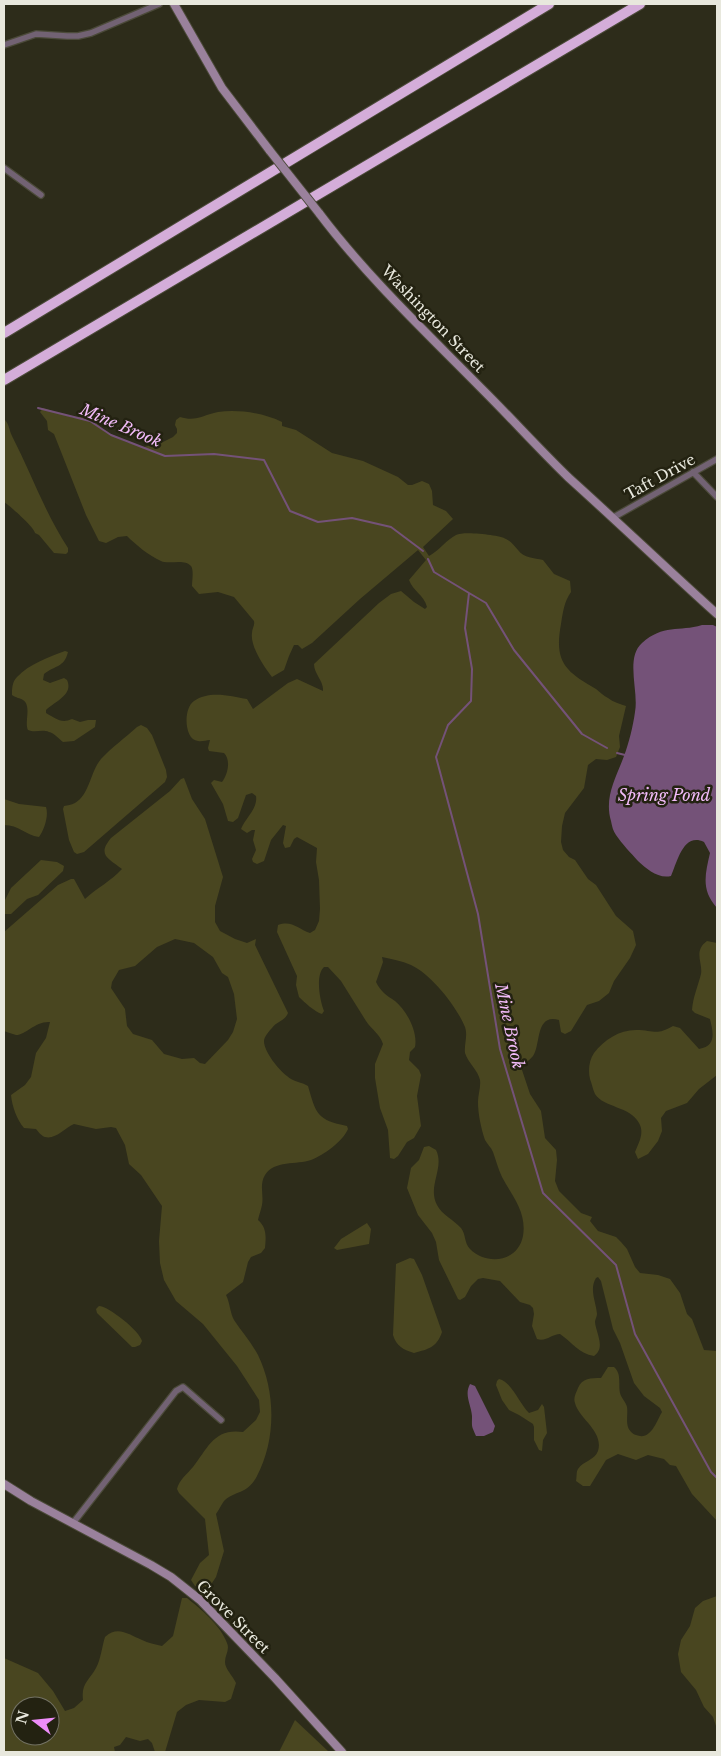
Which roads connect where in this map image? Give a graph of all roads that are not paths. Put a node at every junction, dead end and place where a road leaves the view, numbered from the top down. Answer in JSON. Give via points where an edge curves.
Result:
{"nodes":[{"id":1,"x":159,"y":4,"type":"edge"},
{"id":2,"x":174,"y":4,"type":"edge"},
{"id":3,"x":549,"y":4,"type":"edge"},
{"id":4,"x":640,"y":4,"type":"edge"},
{"id":5,"x":4,"y":45,"type":"edge"},
{"id":6,"x":4,"y":168,"type":"edge"},
{"id":7,"x":41,"y":195,"type":"dead end"},
{"id":8,"x":4,"y":333,"type":"edge"},
{"id":9,"x":4,"y":380,"type":"edge"},
{"id":10,"x":717,"y":458,"type":"edge"},
{"id":11,"x":693,"y":472,"type":"junction"},
{"id":12,"x":717,"y":497,"type":"edge"},
{"id":13,"x":614,"y":517,"type":"junction"},
{"id":14,"x":717,"y":614,"type":"edge"},
{"id":15,"x":221,"y":1420,"type":"dead end"},
{"id":16,"x":4,"y":1484,"type":"edge"},
{"id":17,"x":73,"y":1523,"type":"junction"},
{"id":18,"x":342,"y":1752,"type":"edge"}],
"edges":[{"from":1,"to":5,"type":"street","via":[[91,33],[78,36],[36,34]]},
{"from":2,"to":13,"type":"main road","name":"Washington Street","bridge":true,"via":[[222,88],[345,247],[426,334],[569,477]]},
{"from":3,"to":8,"type":"highway"},
{"from":4,"to":9,"type":"highway"},
{"from":6,"to":7,"type":"street"},
{"from":10,"to":11,"type":"street","name":"Taft Drive"},
{"from":11,"to":12,"type":"street"},
{"from":11,"to":13,"type":"street","name":"Taft Drive"},
{"from":13,"to":14,"type":"main road","name":"Washington Street"},
{"from":15,"to":17,"type":"street","via":[[183,1388],[176,1391]]},
{"from":16,"to":17,"type":"main road","name":"Grove Street"},
{"from":17,"to":18,"type":"main road","name":"Grove Street","via":[[171,1577],[200,1600]]}]}
